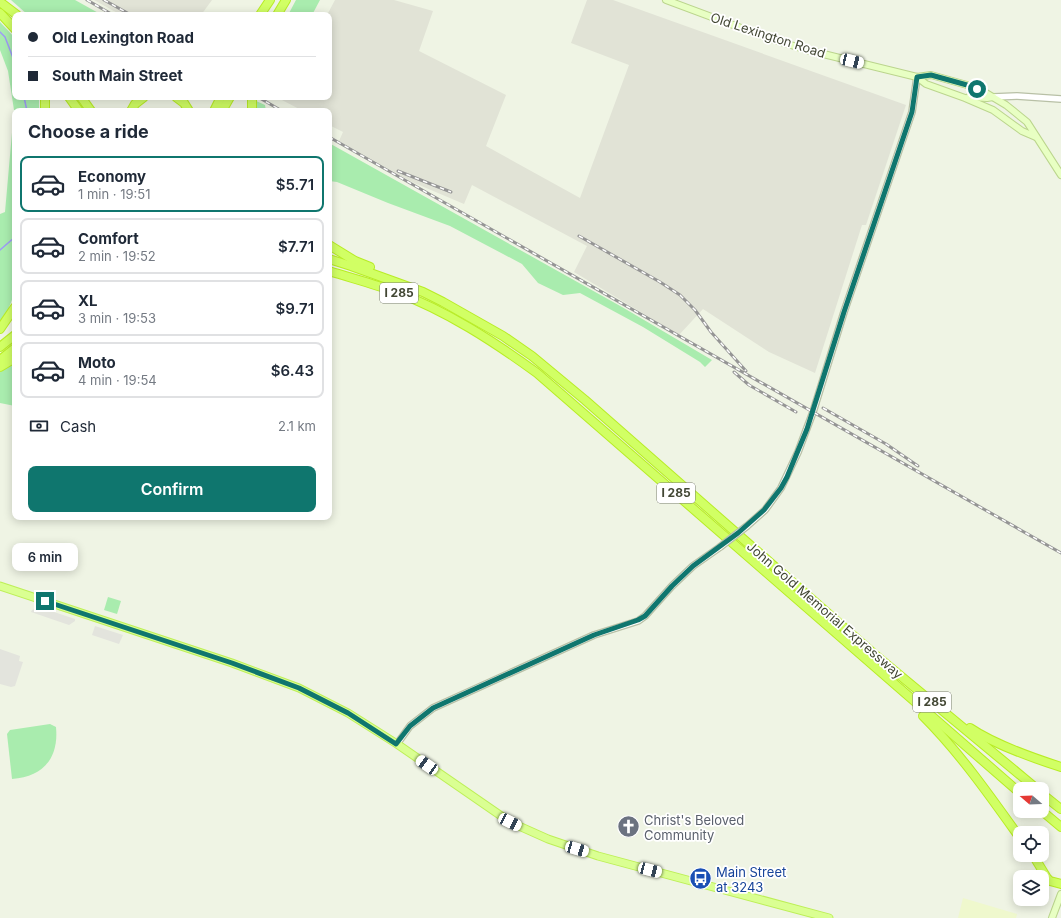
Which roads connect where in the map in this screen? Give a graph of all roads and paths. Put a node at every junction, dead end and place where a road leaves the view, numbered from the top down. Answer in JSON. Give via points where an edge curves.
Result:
{"nodes":[{"id":1,"x":270,"y":0,"type":"edge"},
{"id":2,"x":274,"y":0,"type":"edge"},
{"id":3,"x":286,"y":0,"type":"edge"},
{"id":4,"x":666,"y":0,"type":"edge"},
{"id":5,"x":0,"y":2,"type":"edge"},
{"id":6,"x":12,"y":12,"type":"edge"},
{"id":7,"x":262,"y":12,"type":"edge"},
{"id":8,"x":268,"y":12,"type":"edge"},
{"id":9,"x":279,"y":12,"type":"edge"},
{"id":10,"x":0,"y":13,"type":"edge"},
{"id":11,"x":12,"y":26,"type":"edge"},
{"id":12,"x":917,"y":77,"type":"junction"},
{"id":13,"x":958,"y":95,"type":"junction"},
{"id":14,"x":993,"y":97,"type":"junction"},
{"id":15,"x":1061,"y":99,"type":"edge"},
{"id":16,"x":140,"y":100,"type":"edge"},
{"id":17,"x":180,"y":100,"type":"edge"},
{"id":18,"x":133,"y":108,"type":"edge"},
{"id":19,"x":187,"y":108,"type":"edge"},
{"id":20,"x":1036,"y":138,"type":"junction"},
{"id":21,"x":1061,"y":175,"type":"edge"},
{"id":22,"x":332,"y":247,"type":"edge"},
{"id":23,"x":332,"y":260,"type":"edge"},
{"id":24,"x":332,"y":272,"type":"edge"},
{"id":25,"x":332,"y":275,"type":"edge"},
{"id":26,"x":370,"y":283,"type":"junction"},
{"id":27,"x":423,"y":292,"type":"junction"},
{"id":28,"x":12,"y":311,"type":"edge"},
{"id":29,"x":0,"y":329,"type":"edge"},
{"id":30,"x":12,"y":338,"type":"edge"},
{"id":31,"x":0,"y":347,"type":"edge"},
{"id":32,"x":12,"y":350,"type":"edge"},
{"id":33,"x":0,"y":360,"type":"edge"},
{"id":34,"x":12,"y":360,"type":"edge"},
{"id":35,"x":0,"y":367,"type":"edge"},
{"id":36,"x":0,"y":586,"type":"edge"},
{"id":37,"x":873,"y":653,"type":"junction"},
{"id":38,"x":880,"y":671,"type":"junction"},
{"id":39,"x":396,"y":744,"type":"junction"},
{"id":40,"x":1061,"y":767,"type":"edge"},
{"id":41,"x":1029,"y":782,"type":"edge"},
{"id":42,"x":1013,"y":787,"type":"edge"},
{"id":43,"x":1049,"y":800,"type":"edge"},
{"id":44,"x":1061,"y":809,"type":"edge"},
{"id":45,"x":1049,"y":817,"type":"edge"},
{"id":46,"x":1061,"y":827,"type":"edge"},
{"id":47,"x":1013,"y":828,"type":"edge"},
{"id":48,"x":1037,"y":862,"type":"edge"},
{"id":49,"x":1061,"y":884,"type":"edge"},
{"id":50,"x":1061,"y":894,"type":"edge"},
{"id":51,"x":829,"y":918,"type":"edge"},
{"id":52,"x":1052,"y":918,"type":"edge"}],
"edges":[{"from":1,"to":7,"type":"highway"},
{"from":2,"to":8,"type":"highway"},
{"from":3,"to":9,"type":"highway"},
{"from":4,"to":12,"type":"main road","name":"Old Lexington Road","via":[[807,50]]},
{"from":5,"to":6,"type":"highway"},
{"from":10,"to":11,"type":"highway"},
{"from":12,"to":13,"type":"main road","name":"Old Lexington Road","via":[[926,84]]},
{"from":12,"to":14,"type":"main road","name":"Old Lexington Road","via":[[931,75],[962,83]]},
{"from":12,"to":39,"type":"street","bridge":true,"via":[[912,112],[805,434],[787,477],[764,510],[747,526],[693,566],[645,616],[594,635],[433,708],[410,726]]},
{"from":13,"to":14,"type":"main road","via":[[974,98]]},
{"from":13,"to":20,"type":"main road","via":[[993,110]]},
{"from":14,"to":15,"type":"street","name":"Old Lexington Road"},
{"from":14,"to":20,"type":"main road","via":[[1020,115]]},
{"from":16,"to":18,"type":"highway"},
{"from":17,"to":19,"type":"highway"},
{"from":20,"to":21,"type":"main road"},
{"from":22,"to":27,"type":"highway","via":[[355,261]]},
{"from":23,"to":27,"type":"highway","name":"John Gold Memorial Expressway","number":"I 285"},
{"from":24,"to":26,"type":"highway","name":"John Gold Memorial Expressway","number":"I 285"},
{"from":25,"to":26,"type":"highway"},
{"from":26,"to":38,"type":"highway","name":"John Gold Memorial Expressway","number":"I 285","via":[[429,306],[465,325],[537,373]]},
{"from":27,"to":37,"type":"highway","name":"John Gold Memorial Expressway","number":"I 285","via":[[473,318],[532,356]]},
{"from":28,"to":29,"type":"highway"},
{"from":30,"to":31,"type":"highway"},
{"from":32,"to":33,"type":"highway"},
{"from":34,"to":35,"type":"highway"},
{"from":36,"to":39,"type":"main road","via":[[232,663],[299,688],[348,713]]},
{"from":37,"to":40,"type":"highway","via":[[927,697],[978,733],[1027,756]]},
{"from":37,"to":41,"type":"highway","name":"John Gold Memorial Expressway","number":"I 285"},
{"from":38,"to":42,"type":"highway","name":"John Gold Memorial Expressway","number":"I 285"},
{"from":38,"to":47,"type":"highway","via":[[942,735]]},
{"from":39,"to":51,"type":"main road","via":[[504,818],[548,839],[598,856]]},
{"from":43,"to":44,"type":"highway"},
{"from":45,"to":46,"type":"highway"},
{"from":48,"to":49,"type":"highway","via":[[1050,881]]},
{"from":50,"to":52,"type":"main road"}]}
